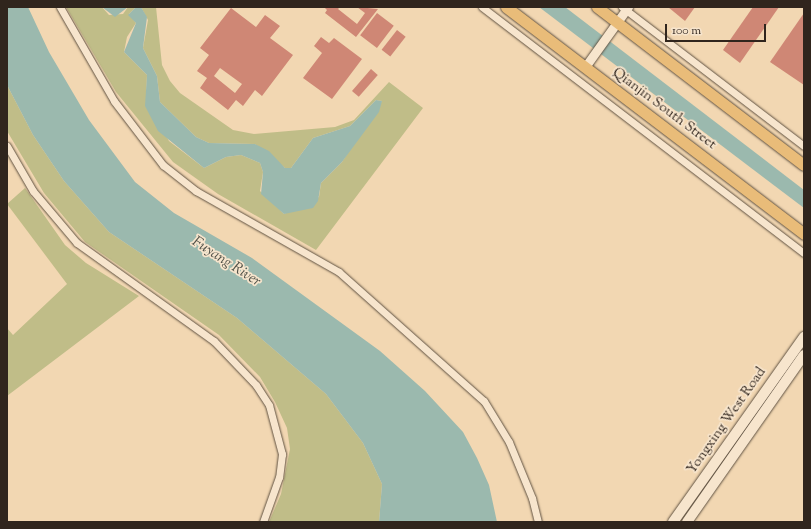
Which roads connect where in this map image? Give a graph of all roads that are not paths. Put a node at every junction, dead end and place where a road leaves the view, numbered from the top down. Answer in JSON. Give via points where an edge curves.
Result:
{"nodes":[{"id":1,"x":60,"y":7,"type":"edge"},
{"id":2,"x":482,"y":7,"type":"edge"},
{"id":3,"x":506,"y":7,"type":"edge"},
{"id":4,"x":597,"y":7,"type":"edge"},
{"id":5,"x":625,"y":8,"type":"edge"},
{"id":6,"x":617,"y":23,"type":"junction"},
{"id":7,"x":585,"y":68,"type":"junction"},
{"id":8,"x":7,"y":146,"type":"edge"},
{"id":9,"x":804,"y":146,"type":"edge"},
{"id":10,"x":804,"y":165,"type":"edge"},
{"id":11,"x":804,"y":234,"type":"edge"},
{"id":12,"x":804,"y":254,"type":"edge"},
{"id":13,"x":804,"y":336,"type":"edge"},
{"id":14,"x":804,"y":355,"type":"edge"},
{"id":15,"x":263,"y":522,"type":"edge"},
{"id":16,"x":538,"y":522,"type":"edge"},
{"id":17,"x":673,"y":522,"type":"edge"},
{"id":18,"x":687,"y":522,"type":"edge"}],
"edges":[{"from":1,"to":16,"type":"street","via":[[114,102],[163,165],[196,191],[339,272],[484,401],[509,442],[532,498]]},
{"from":2,"to":12,"type":"street"},
{"from":3,"to":7,"type":"main road","name":"Qianjin South Street"},
{"from":4,"to":6,"type":"main road"},
{"from":5,"to":6,"type":"street"},
{"from":5,"to":9,"type":"street"},
{"from":6,"to":7,"type":"street"},
{"from":6,"to":10,"type":"main road"},
{"from":7,"to":11,"type":"main road","name":"Qianjin South Street"},
{"from":8,"to":15,"type":"street","via":[[33,191],[77,243],[209,337],[256,385],[269,405],[282,454],[279,477]]},
{"from":13,"to":17,"type":"main road","name":"Yongxing West Road"},
{"from":14,"to":18,"type":"main road","name":"Yongxing West Road"}]}
